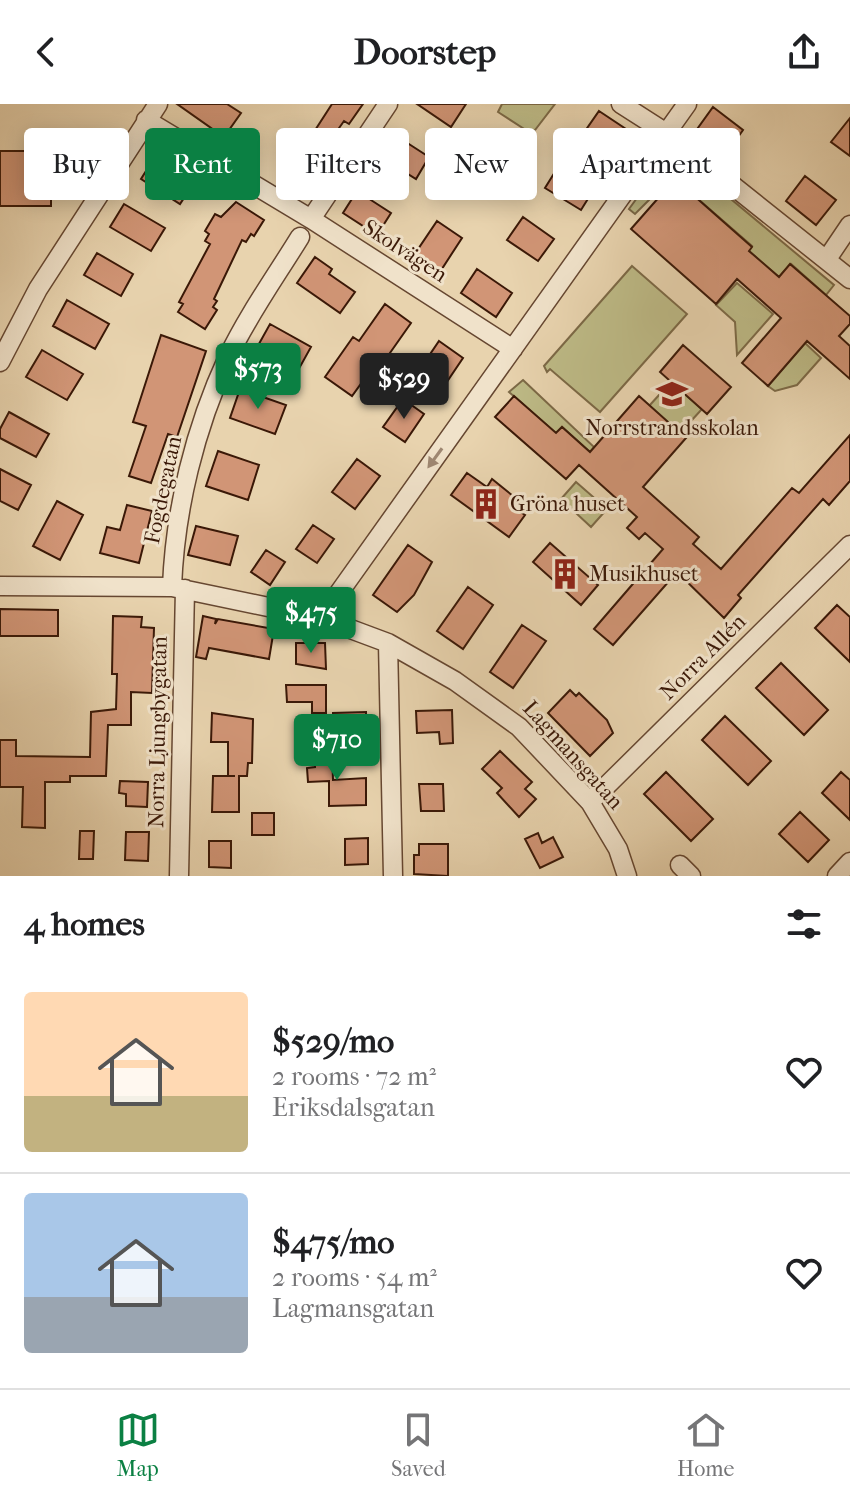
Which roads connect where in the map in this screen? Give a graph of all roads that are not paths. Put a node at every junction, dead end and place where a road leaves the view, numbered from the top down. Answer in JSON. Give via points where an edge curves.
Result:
{"nodes":[{"id":1,"x":158,"y":104,"type":"edge"},
{"id":2,"x":388,"y":104,"type":"edge"},
{"id":3,"x":621,"y":104,"type":"edge"},
{"id":4,"x":687,"y":104,"type":"edge"},
{"id":5,"x":146,"y":120,"type":"junction"},
{"id":6,"x":659,"y":128,"type":"edge"},
{"id":7,"x":672,"y":128,"type":"edge"},
{"id":8,"x":740,"y":191,"type":"edge"},
{"id":9,"x":618,"y":200,"type":"edge"},
{"id":10,"x":311,"y":219,"type":"junction"},
{"id":11,"x":850,"y":225,"type":"edge"},
{"id":12,"x":300,"y":237,"type":"dead end"},
{"id":13,"x":827,"y":259,"type":"junction"},
{"id":14,"x":850,"y":279,"type":"edge"},
{"id":15,"x":513,"y":349,"type":"junction"},
{"id":16,"x":0,"y":362,"type":"edge"},
{"id":17,"x":850,"y":545,"type":"edge"},
{"id":18,"x":0,"y":586,"type":"edge"},
{"id":19,"x":179,"y":588,"type":"junction"},
{"id":20,"x":321,"y":618,"type":"junction"},
{"id":21,"x":388,"y":643,"type":"junction"},
{"id":22,"x":590,"y":802,"type":"junction"},
{"id":23,"x":850,"y":862,"type":"edge"},
{"id":24,"x":179,"y":876,"type":"edge"},
{"id":25,"x":393,"y":876,"type":"edge"},
{"id":26,"x":627,"y":876,"type":"edge"},
{"id":27,"x":837,"y":876,"type":"edge"}],
"edges":[{"from":1,"to":5,"type":"street"},
{"from":2,"to":10,"type":"street"},
{"from":3,"to":6,"type":"street"},
{"from":4,"to":7,"type":"street"},
{"from":5,"to":10,"type":"street","name":"Skolvägen"},
{"from":5,"to":16,"type":"street","via":[[38,289]]},
{"from":8,"to":13,"type":"street"},
{"from":9,"to":15,"type":"street"},
{"from":10,"to":15,"type":"street","name":"Skolvägen"},
{"from":11,"to":13,"type":"street"},
{"from":12,"to":19,"type":"street","name":"Fogdegatan","via":[[228,356],[204,418],[184,485]]},
{"from":13,"to":14,"type":"street"},
{"from":15,"to":20,"type":"street","one_way":true},
{"from":17,"to":22,"type":"street","name":"Norra Allén"},
{"from":18,"to":19,"type":"street","name":"Lagmansgatan"},
{"from":19,"to":20,"type":"street","name":"Lagmansgatan"},
{"from":19,"to":24,"type":"street","name":"Norra Ljungbygatan"},
{"from":20,"to":21,"type":"street","name":"Lagmansgatan"},
{"from":21,"to":22,"type":"street","name":"Lagmansgatan","via":[[499,711]]},
{"from":21,"to":25,"type":"street"},
{"from":22,"to":26,"type":"street","name":"Lagmansgatan","via":[[618,849]]},
{"from":23,"to":27,"type":"street"}]}
